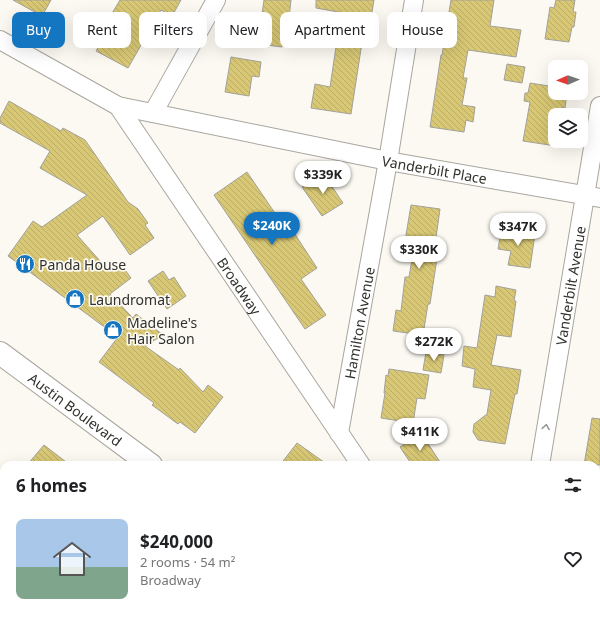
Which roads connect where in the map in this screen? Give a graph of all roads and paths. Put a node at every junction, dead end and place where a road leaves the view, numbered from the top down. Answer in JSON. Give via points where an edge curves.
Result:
{"nodes":[{"id":1,"x":216,"y":0,"type":"edge"},
{"id":2,"x":414,"y":0,"type":"edge"},
{"id":3,"x":0,"y":40,"type":"edge"},
{"id":4,"x":118,"y":106,"type":"junction"},
{"id":5,"x":600,"y":106,"type":"edge"},
{"id":6,"x":153,"y":113,"type":"junction"},
{"id":7,"x":388,"y":160,"type":"junction"},
{"id":8,"x":592,"y":197,"type":"edge"},
{"id":9,"x":0,"y":352,"type":"edge"},
{"id":10,"x":339,"y":433,"type":"junction"},
{"id":11,"x":146,"y":461,"type":"edge"},
{"id":12,"x":358,"y":461,"type":"edge"},
{"id":13,"x":541,"y":461,"type":"edge"}],
"edges":[{"from":1,"to":6,"type":"street"},
{"from":2,"to":7,"type":"street","name":"Hamilton Avenue"},
{"from":3,"to":4,"type":"street","name":"Broadway"},
{"from":4,"to":6,"type":"street","name":"Broadway"},
{"from":4,"to":10,"type":"street","name":"Broadway"},
{"from":5,"to":8,"type":"street","name":"Vanderbilt Avenue"},
{"from":6,"to":7,"type":"street","name":"Vanderbilt Place"},
{"from":7,"to":8,"type":"street","name":"Vanderbilt Place"},
{"from":7,"to":10,"type":"street","name":"Hamilton Avenue"},
{"from":13,"to":8,"type":"street","name":"Vanderbilt Avenue","one_way":true},
{"from":9,"to":11,"type":"main road","name":"Austin Boulevard"},
{"from":10,"to":12,"type":"street","name":"Broadway"}]}
